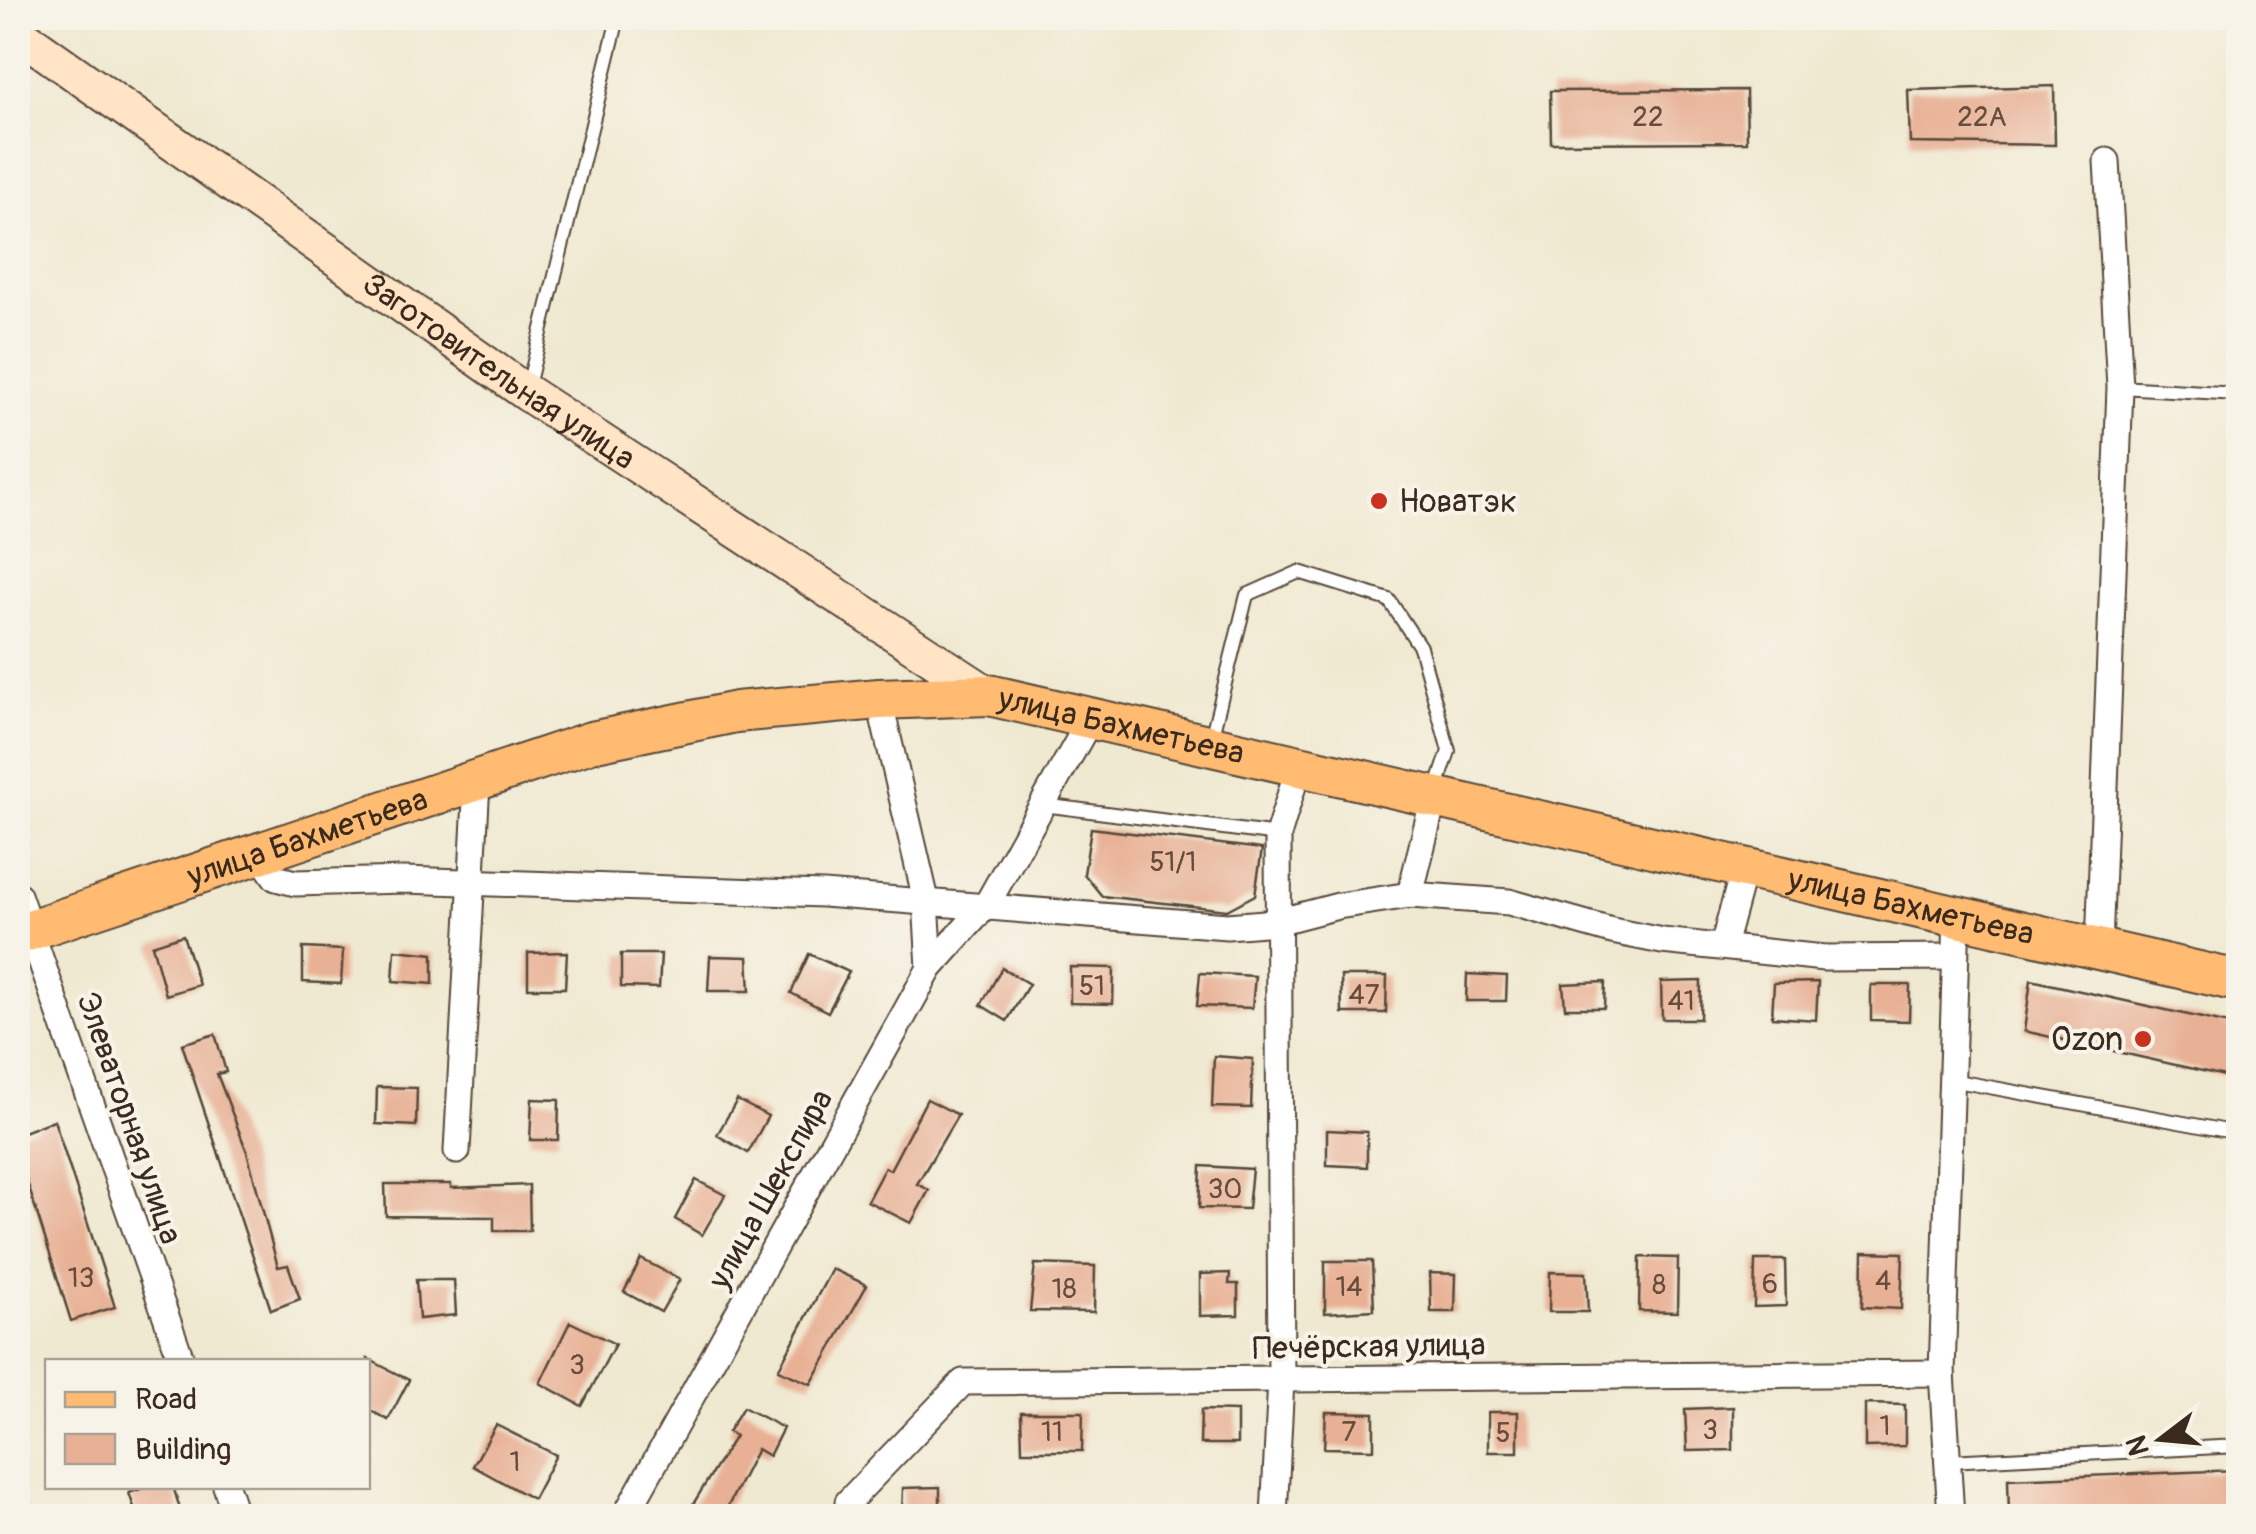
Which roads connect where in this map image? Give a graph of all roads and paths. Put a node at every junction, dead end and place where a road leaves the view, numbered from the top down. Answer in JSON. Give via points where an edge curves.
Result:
{"nodes":[{"id":1,"x":618,"y":18,"type":"edge"},
{"id":2,"x":18,"y":33,"type":"edge"},
{"id":3,"x":2106,"y":161,"type":"dead end"},
{"id":4,"x":2120,"y":387,"type":"junction"},
{"id":5,"x":526,"y":392,"type":"junction"},
{"id":6,"x":2238,"y":394,"type":"edge"},
{"id":7,"x":989,"y":695,"type":"junction"},
{"id":8,"x":879,"y":698,"type":"junction"},
{"id":9,"x":1091,"y":718,"type":"junction"},
{"id":10,"x":1210,"y":746,"type":"junction"},
{"id":11,"x":1299,"y":766,"type":"junction"},
{"id":12,"x":476,"y":782,"type":"junction"},
{"id":13,"x":1434,"y":798,"type":"junction"},
{"id":14,"x":1042,"y":805,"type":"junction"},
{"id":15,"x":1278,"y":834,"type":"junction"},
{"id":16,"x":259,"y":854,"type":"junction"},
{"id":17,"x":1744,"y":868,"type":"junction"},
{"id":18,"x":471,"y":883,"type":"junction"},
{"id":19,"x":1410,"y":894,"type":"junction"},
{"id":20,"x":926,"y":900,"type":"junction"},
{"id":21,"x":987,"y":904,"type":"junction"},
{"id":22,"x":1957,"y":916,"type":"junction"},
{"id":23,"x":22,"y":920,"type":"edge"},
{"id":24,"x":1276,"y":922,"type":"junction"},
{"id":25,"x":1723,"y":946,"type":"junction"},
{"id":26,"x":2099,"y":948,"type":"junction"},
{"id":27,"x":1955,"y":957,"type":"junction"},
{"id":28,"x":930,"y":968,"type":"junction"},
{"id":29,"x":2237,"y":976,"type":"edge"},
{"id":30,"x":1952,"y":1080,"type":"junction"},
{"id":31,"x":2238,"y":1133,"type":"edge"},
{"id":32,"x":456,"y":1151,"type":"dead end"},
{"id":33,"x":181,"y":1359,"type":"edge"},
{"id":34,"x":1942,"y":1373,"type":"junction"},
{"id":35,"x":1281,"y":1380,"type":"junction"},
{"id":36,"x":2238,"y":1446,"type":"edge"},
{"id":37,"x":1948,"y":1461,"type":"junction"},
{"id":38,"x":227,"y":1489,"type":"edge"},
{"id":39,"x":18,"y":1490,"type":"edge"},
{"id":40,"x":848,"y":1502,"type":"dead end"},
{"id":41,"x":28,"y":1516,"type":"edge"},
{"id":42,"x":236,"y":1516,"type":"edge"},
{"id":43,"x":626,"y":1516,"type":"edge"},
{"id":44,"x":1274,"y":1516,"type":"edge"},
{"id":45,"x":1951,"y":1516,"type":"edge"}],
"edges":[{"from":1,"to":5,"type":"lane"},
{"from":2,"to":5,"type":"main road","name":"Заготовительная улица"},
{"from":3,"to":4,"type":"street"},
{"from":4,"to":6,"type":"lane"},
{"from":4,"to":26,"type":"street"},
{"from":5,"to":7,"type":"main road","name":"Заготовительная улица"},
{"from":7,"to":8,"type":"main road","name":"улица Бахметьева"},
{"from":7,"to":9,"type":"main road","name":"улица Бахметьева"},
{"from":8,"to":12,"type":"main road","name":"улица Бахметьева","via":[[736,712],[590,742]]},
{"from":8,"to":20,"type":"street"},
{"from":9,"to":10,"type":"main road","name":"улица Бахметьева"},
{"from":9,"to":14,"type":"street","name":"улица Шекспира"},
{"from":10,"to":11,"type":"main road","name":"улица Бахметьева"},
{"from":10,"to":13,"type":"lane","via":[[1246,596],[1299,572],[1389,600],[1420,647],[1449,750]]},
{"from":11,"to":13,"type":"main road","name":"улица Бахметьева"},
{"from":11,"to":15,"type":"street"},
{"from":12,"to":16,"type":"main road","name":"улица Бахметьева"},
{"from":12,"to":18,"type":"street"},
{"from":13,"to":17,"type":"main road","name":"улица Бахметьева"},
{"from":13,"to":19,"type":"street"},
{"from":14,"to":15,"type":"lane"},
{"from":14,"to":21,"type":"street","name":"улица Шекспира"},
{"from":15,"to":24,"type":"street"},
{"from":16,"to":18,"type":"street","via":[[276,878],[295,883]]},
{"from":16,"to":23,"type":"main road","name":"улица Бахметьева"},
{"from":17,"to":22,"type":"main road","name":"улица Бахметьева"},
{"from":17,"to":25,"type":"street"},
{"from":18,"to":20,"type":"street"},
{"from":18,"to":32,"type":"street"},
{"from":19,"to":24,"type":"street"},
{"from":19,"to":25,"type":"street","via":[[1510,902],[1612,931]]},
{"from":20,"to":21,"type":"street"},
{"from":20,"to":28,"type":"street"},
{"from":21,"to":24,"type":"street","via":[[1227,926]]},
{"from":21,"to":28,"type":"street","name":"улица Шекспира"},
{"from":22,"to":26,"type":"main road","name":"улица Бахметьева"},
{"from":22,"to":27,"type":"street"},
{"from":23,"to":33,"type":"street","name":"Элеваторная улица"},
{"from":24,"to":35,"type":"street"},
{"from":25,"to":27,"type":"street","via":[[1824,958]]},
{"from":26,"to":29,"type":"main road","name":"улица Бахметьева"},
{"from":27,"to":30,"type":"street"},
{"from":28,"to":43,"type":"street","name":"улица Шекспира"},
{"from":30,"to":31,"type":"lane"},
{"from":30,"to":34,"type":"street"},
{"from":34,"to":35,"type":"street","name":"Печёрская улица"},
{"from":34,"to":37,"type":"street"},
{"from":35,"to":40,"type":"street","name":"Печёрская улица","via":[[963,1382]]},
{"from":35,"to":44,"type":"street"},
{"from":36,"to":37,"type":"lane"},
{"from":37,"to":45,"type":"street"},
{"from":38,"to":42,"type":"street"},
{"from":39,"to":41,"type":"lane"}]}
